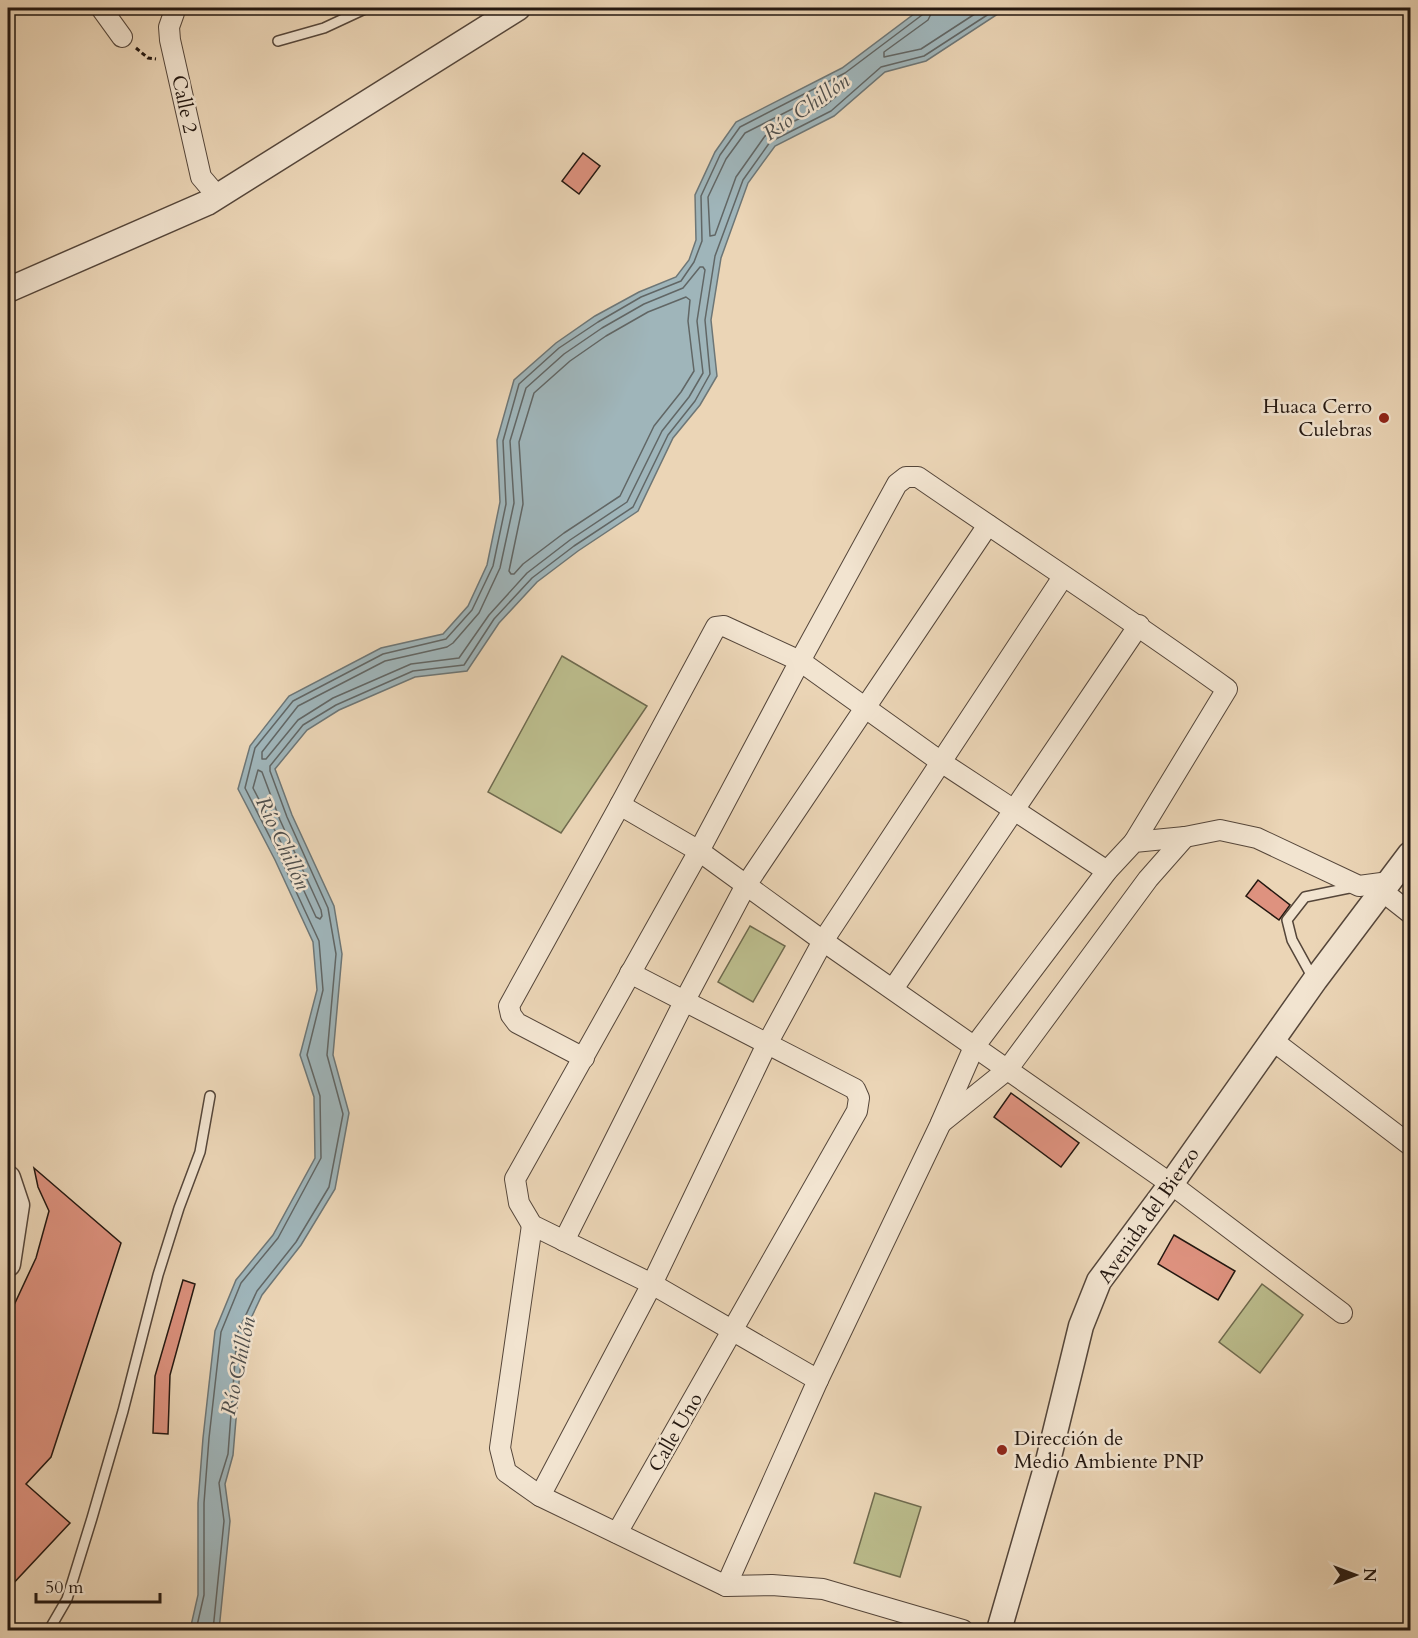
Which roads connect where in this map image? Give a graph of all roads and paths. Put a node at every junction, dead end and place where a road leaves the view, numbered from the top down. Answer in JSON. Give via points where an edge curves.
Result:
{"nodes":[{"id":1,"x":101,"y":8,"type":"edge"},
{"id":2,"x":367,"y":8,"type":"edge"},
{"id":3,"x":518,"y":8,"type":"edge"},
{"id":4,"x":174,"y":9,"type":"edge"},
{"id":5,"x":122,"y":37,"type":"joint"},
{"id":6,"x":278,"y":41,"type":"dead end"},
{"id":7,"x":176,"y":59,"type":"junction"},
{"id":8,"x":218,"y":196,"type":"junction"},
{"id":9,"x":8,"y":290,"type":"edge"},
{"id":10,"x":988,"y":525,"type":"junction"},
{"id":11,"x":1064,"y":577,"type":"junction"},
{"id":12,"x":1139,"y":625,"type":"junction"},
{"id":13,"x":800,"y":661,"type":"junction"},
{"id":14,"x":865,"y":707,"type":"junction"},
{"id":15,"x":941,"y":762,"type":"junction"},
{"id":16,"x":620,"y":805,"type":"junction"},
{"id":17,"x":1015,"y":811,"type":"junction"},
{"id":18,"x":1185,"y":837,"type":"junction"},
{"id":19,"x":1134,"y":842,"type":"junction"},
{"id":20,"x":699,"y":851,"type":"junction"},
{"id":21,"x":1410,"y":854,"type":"edge"},
{"id":22,"x":1107,"y":871,"type":"junction"},
{"id":23,"x":746,"y":885,"type":"junction"},
{"id":24,"x":1377,"y":886,"type":"junction"},
{"id":25,"x":1410,"y":913,"type":"edge"},
{"id":26,"x":823,"y":941,"type":"junction"},
{"id":27,"x":630,"y":973,"type":"junction"},
{"id":28,"x":1315,"y":980,"type":"junction"},
{"id":29,"x":893,"y":989,"type":"junction"},
{"id":30,"x":684,"y":1002,"type":"junction"},
{"id":31,"x":1272,"y":1040,"type":"junction"},
{"id":32,"x":767,"y":1044,"type":"junction"},
{"id":33,"x":974,"y":1047,"type":"junction"},
{"id":34,"x":584,"y":1058,"type":"junction"},
{"id":35,"x":1007,"y":1070,"type":"junction"},
{"id":36,"x":210,"y":1096,"type":"dead end"},
{"id":37,"x":939,"y":1125,"type":"junction"},
{"id":38,"x":1410,"y":1145,"type":"edge"},
{"id":39,"x":8,"y":1178,"type":"edge"},
{"id":40,"x":1171,"y":1184,"type":"junction"},
{"id":41,"x":532,"y":1225,"type":"junction"},
{"id":42,"x":564,"y":1241,"type":"junction"},
{"id":43,"x":8,"y":1264,"type":"edge"},
{"id":44,"x":652,"y":1284,"type":"junction"},
{"id":45,"x":1342,"y":1313,"type":"dead end"},
{"id":46,"x":732,"y":1331,"type":"junction"},
{"id":47,"x":818,"y":1380,"type":"junction"},
{"id":48,"x":540,"y":1496,"type":"junction"},
{"id":49,"x":617,"y":1533,"type":"junction"},
{"id":50,"x":726,"y":1586,"type":"junction"},
{"id":51,"x":49,"y":1630,"type":"edge"},
{"id":52,"x":963,"y":1630,"type":"edge"},
{"id":53,"x":999,"y":1630,"type":"edge"}],
"edges":[{"from":1,"to":5,"type":"street"},
{"from":2,"to":6,"type":"lane","via":[[324,28]]},
{"from":3,"to":8,"type":"street"},
{"from":4,"to":7,"type":"street","name":"Calle 2","via":[[169,27]]},
{"from":5,"to":7,"type":"path","via":[[148,58]]},
{"from":7,"to":8,"type":"street","name":"Calle 2","via":[[201,177]]},
{"from":8,"to":9,"type":"street"},
{"from":10,"to":11,"type":"street"},
{"from":10,"to":13,"type":"street","via":[[918,477],[906,477],[897,484]]},
{"from":10,"to":14,"type":"street"},
{"from":11,"to":12,"type":"street"},
{"from":11,"to":15,"type":"street"},
{"from":12,"to":17,"type":"street"},
{"from":12,"to":19,"type":"street","via":[[1227,689]]},
{"from":13,"to":14,"type":"street"},
{"from":13,"to":16,"type":"street","via":[[724,626],[716,627]]},
{"from":13,"to":20,"type":"street"},
{"from":14,"to":15,"type":"street"},
{"from":14,"to":23,"type":"street"},
{"from":15,"to":17,"type":"street"},
{"from":15,"to":26,"type":"street"},
{"from":16,"to":20,"type":"street"},
{"from":16,"to":34,"type":"street","via":[[509,1006],[517,1023]]},
{"from":17,"to":22,"type":"street"},
{"from":17,"to":29,"type":"street"},
{"from":18,"to":19,"type":"street"},
{"from":18,"to":24,"type":"street","via":[[1220,830],[1257,838]]},
{"from":18,"to":35,"type":"street","via":[[1148,879]]},
{"from":19,"to":22,"type":"street"},
{"from":20,"to":23,"type":"street"},
{"from":20,"to":27,"type":"street"},
{"from":21,"to":24,"type":"street","name":"Avenida del Bierzo"},
{"from":22,"to":33,"type":"street"},
{"from":23,"to":26,"type":"street"},
{"from":23,"to":30,"type":"street"},
{"from":24,"to":25,"type":"street"},
{"from":24,"to":28,"type":"street","name":"Avenida del Bierzo"},
{"from":24,"to":28,"type":"lane","via":[[1305,897],[1287,920],[1292,940]]},
{"from":26,"to":29,"type":"street"},
{"from":26,"to":32,"type":"street"},
{"from":27,"to":30,"type":"street"},
{"from":27,"to":34,"type":"street"},
{"from":28,"to":31,"type":"street","name":"Avenida del Bierzo"},
{"from":29,"to":33,"type":"street"},
{"from":30,"to":32,"type":"street"},
{"from":30,"to":42,"type":"street"},
{"from":31,"to":38,"type":"street"},
{"from":31,"to":40,"type":"street","name":"Avenida del Bierzo"},
{"from":32,"to":44,"type":"street"},
{"from":32,"to":46,"type":"street","name":"Calle Uno","via":[[855,1089],[859,1098],[857,1111]]},
{"from":33,"to":35,"type":"street"},
{"from":33,"to":37,"type":"street"},
{"from":34,"to":41,"type":"street","via":[[515,1179],[519,1203]]},
{"from":35,"to":37,"type":"street"},
{"from":35,"to":40,"type":"street"},
{"from":36,"to":51,"type":"lane","via":[[200,1152],[158,1275],[89,1528],[67,1599]]},
{"from":37,"to":47,"type":"street"},
{"from":39,"to":43,"type":"street","via":[[16,1205]]},
{"from":40,"to":45,"type":"street"},
{"from":40,"to":53,"type":"street","name":"Avenida del Bierzo","via":[[1099,1281],[1081,1326],[1048,1461]]},
{"from":41,"to":42,"type":"street"},
{"from":41,"to":48,"type":"street","via":[[500,1448],[506,1472]]},
{"from":42,"to":44,"type":"street"},
{"from":44,"to":46,"type":"street"},
{"from":44,"to":48,"type":"street"},
{"from":46,"to":47,"type":"street"},
{"from":46,"to":49,"type":"street","name":"Calle Uno"},
{"from":47,"to":50,"type":"street"},
{"from":48,"to":49,"type":"street"},
{"from":49,"to":50,"type":"street"},
{"from":50,"to":52,"type":"street","via":[[823,1589]]}]}
